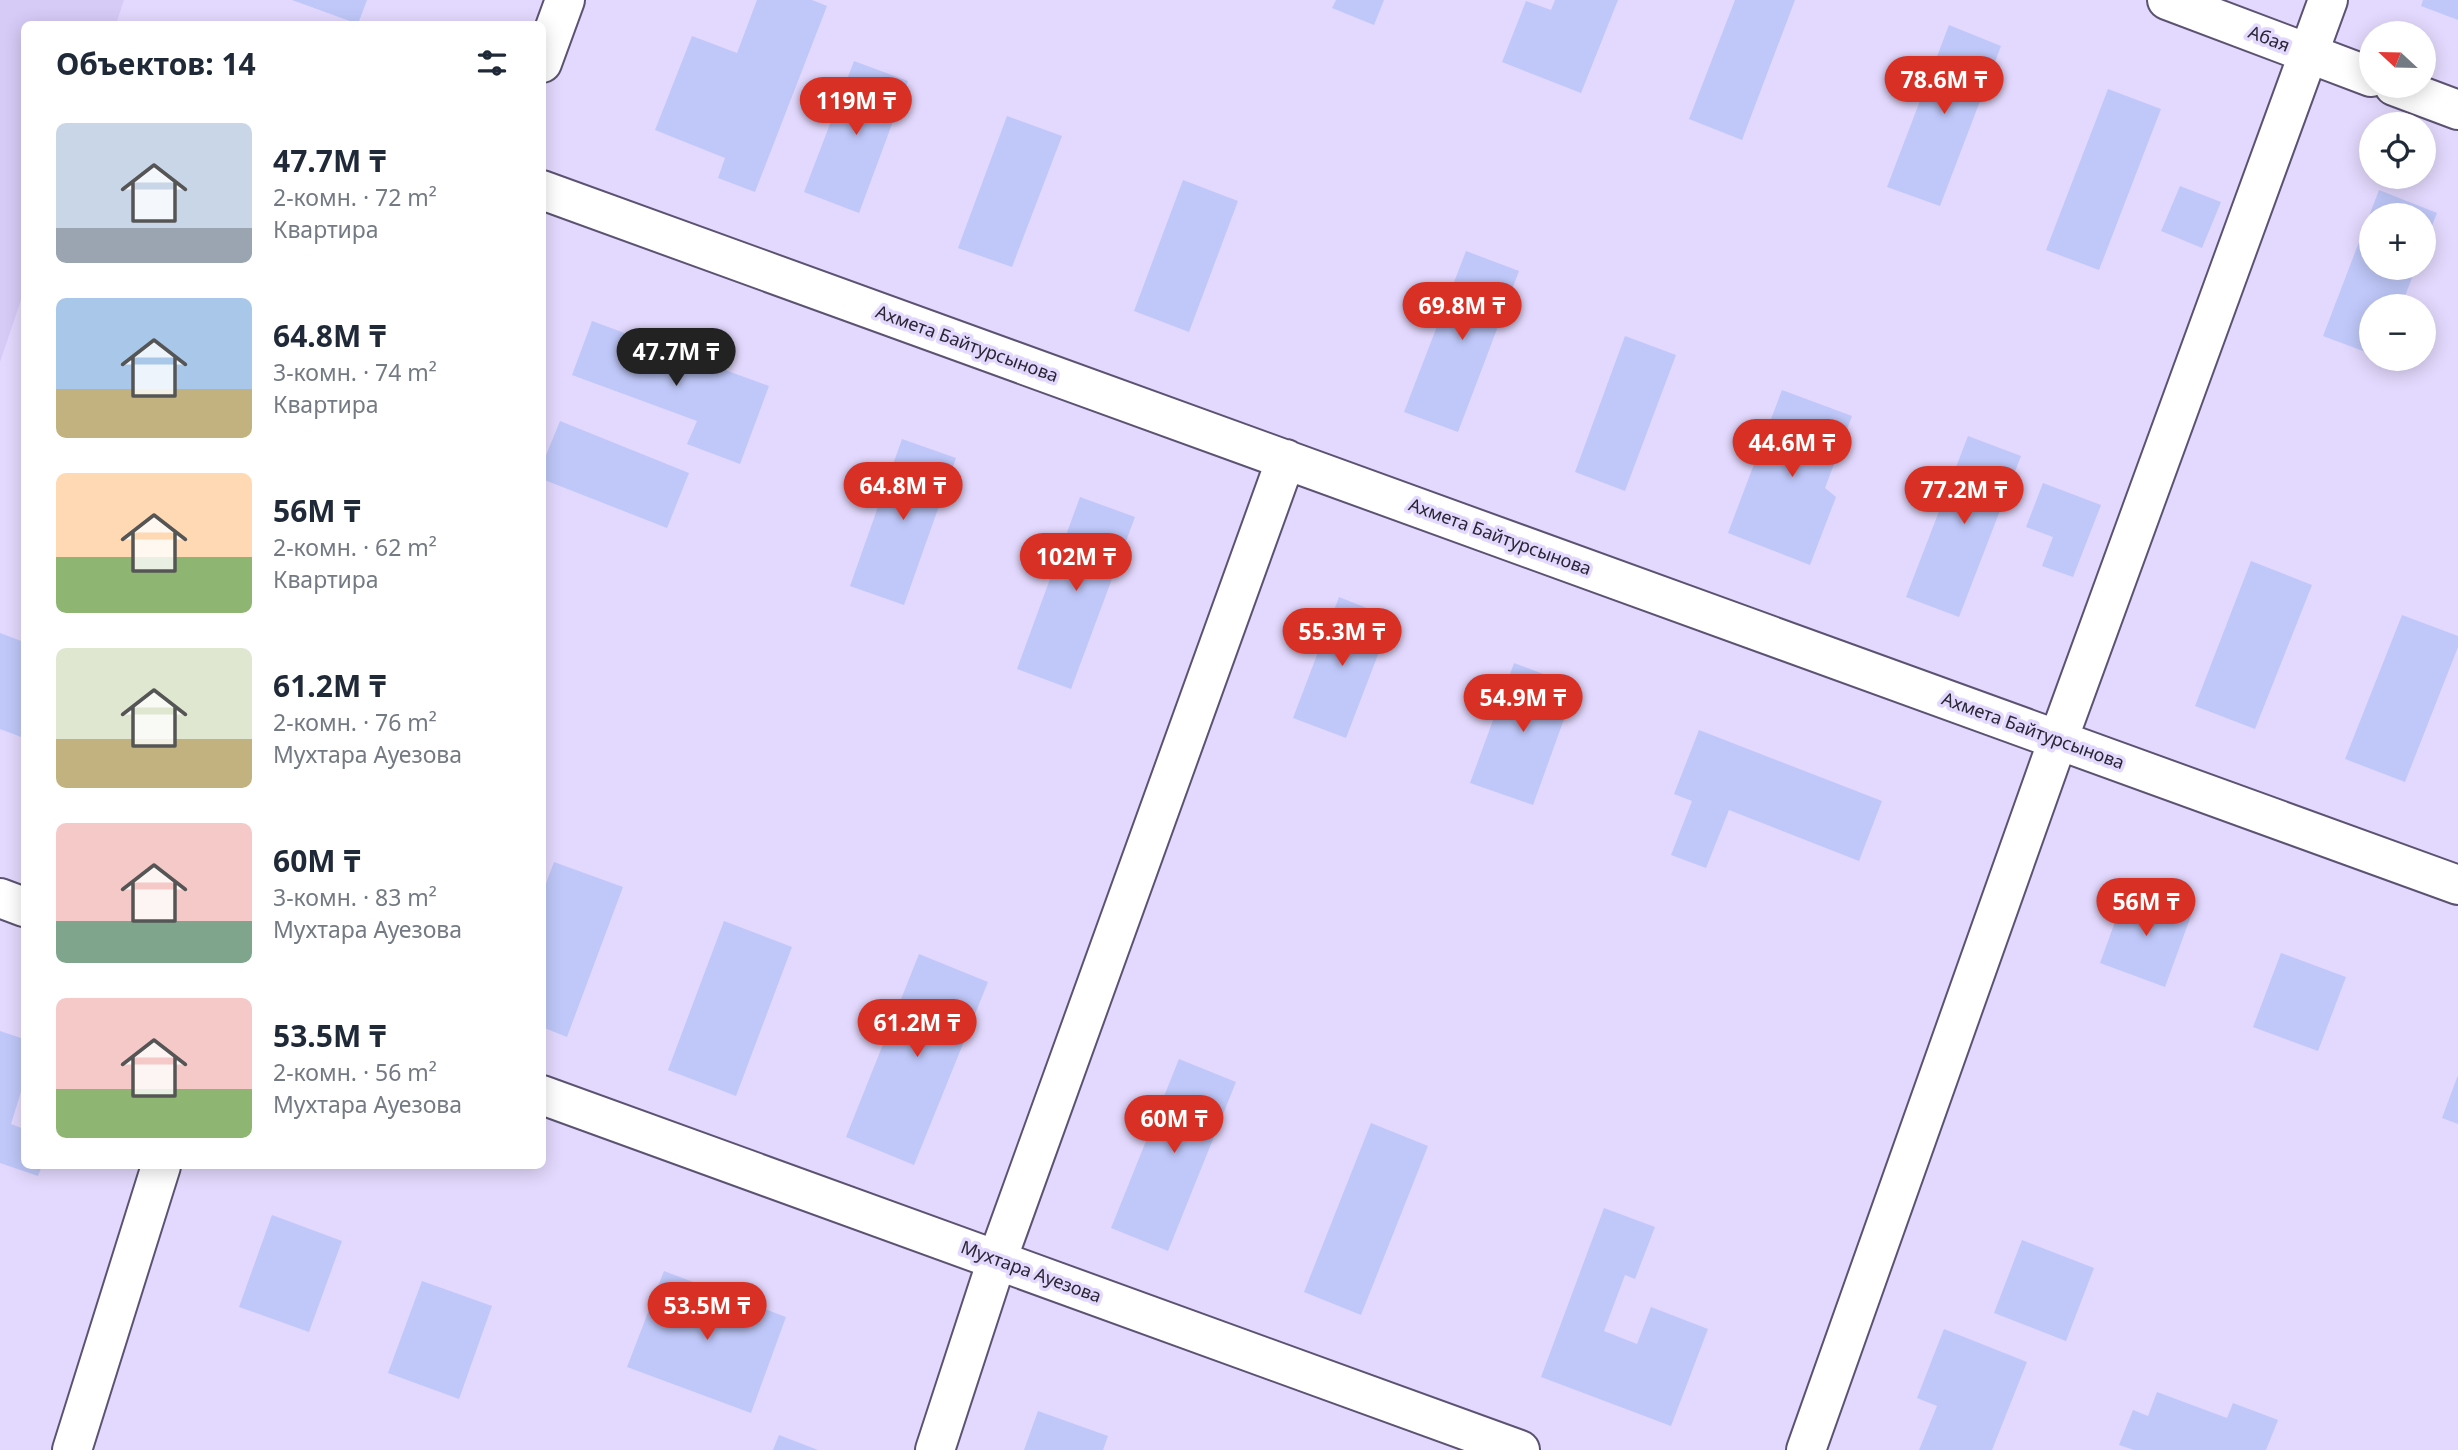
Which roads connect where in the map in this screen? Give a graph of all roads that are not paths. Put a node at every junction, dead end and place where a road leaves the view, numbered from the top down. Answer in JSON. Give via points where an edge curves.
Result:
{"nodes":[{"id":1,"x":565,"y":0,"type":"edge"},
{"id":2,"x":2167,"y":0,"type":"edge"},
{"id":3,"x":2328,"y":0,"type":"edge"},
{"id":4,"x":546,"y":52,"type":"edge"},
{"id":5,"x":2308,"y":53,"type":"junction"},
{"id":6,"x":2359,"y":72,"type":"edge"},
{"id":7,"x":2426,"y":98,"type":"edge"},
{"id":8,"x":2458,"y":110,"type":"edge"},
{"id":9,"x":546,"y":191,"type":"edge"},
{"id":10,"x":1286,"y":460,"type":"junction"},
{"id":11,"x":2058,"y":740,"type":"junction"},
{"id":12,"x":2458,"y":885,"type":"edge"},
{"id":13,"x":0,"y":898,"type":"edge"},
{"id":14,"x":21,"y":905,"type":"edge"},
{"id":15,"x":546,"y":1096,"type":"edge"},
{"id":16,"x":159,"y":1169,"type":"edge"},
{"id":17,"x":996,"y":1260,"type":"junction"},
{"id":18,"x":72,"y":1450,"type":"edge"},
{"id":19,"x":935,"y":1450,"type":"edge"},
{"id":20,"x":1520,"y":1450,"type":"edge"},
{"id":21,"x":1806,"y":1450,"type":"edge"}],
"edges":[{"from":1,"to":4,"type":"street"},
{"from":2,"to":5,"type":"street","name":"Абая"},
{"from":3,"to":5,"type":"street"},
{"from":5,"to":6,"type":"street","name":"Абая"},
{"from":5,"to":11,"type":"street"},
{"from":7,"to":8,"type":"street"},
{"from":9,"to":10,"type":"street","name":"Ахмета Байтурсынова"},
{"from":10,"to":11,"type":"street","name":"Ахмета Байтурсынова"},
{"from":10,"to":17,"type":"street"},
{"from":11,"to":12,"type":"street","name":"Ахмета Байтурсынова"},
{"from":11,"to":21,"type":"street"},
{"from":13,"to":14,"type":"street"},
{"from":15,"to":17,"type":"street","name":"Мухтара Ауезова"},
{"from":16,"to":18,"type":"street"},
{"from":17,"to":19,"type":"street"},
{"from":17,"to":20,"type":"street","name":"Мухтара Ауезова"}]}
